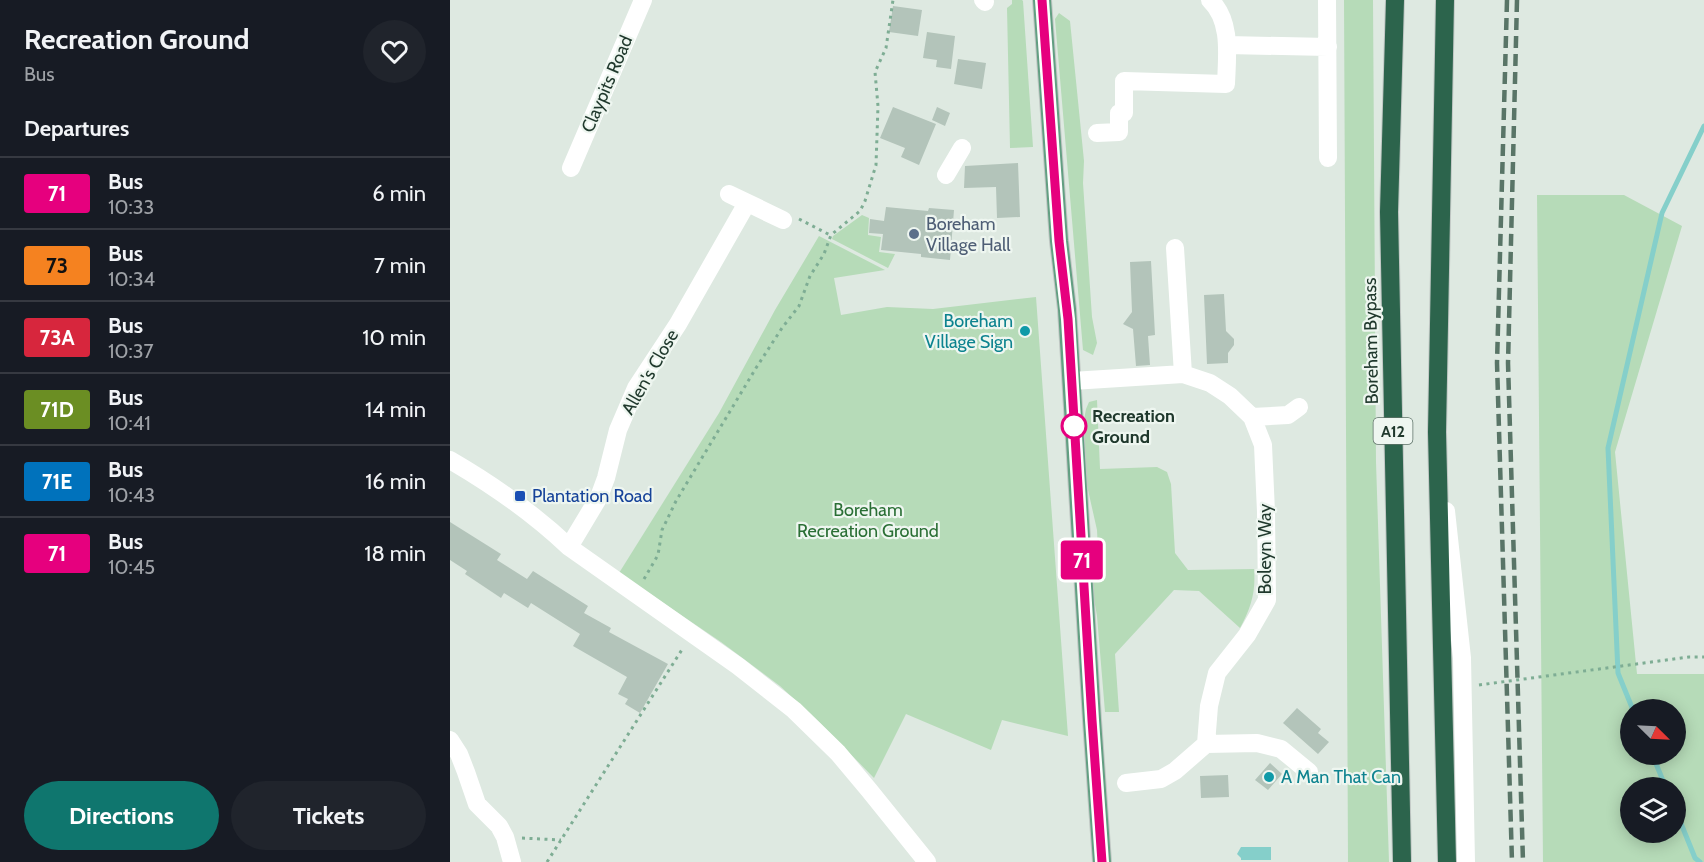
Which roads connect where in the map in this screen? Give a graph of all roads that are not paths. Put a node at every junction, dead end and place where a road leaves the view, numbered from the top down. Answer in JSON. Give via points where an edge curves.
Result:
{"nodes":[{"id":1,"x":643,"y":0,"type":"edge"},
{"id":2,"x":1042,"y":0,"type":"edge"},
{"id":3,"x":1210,"y":0,"type":"edge"},
{"id":4,"x":1328,"y":0,"type":"edge"},
{"id":5,"x":1395,"y":0,"type":"edge"},
{"id":6,"x":1445,"y":0,"type":"edge"},
{"id":7,"x":1227,"y":45,"type":"junction"},
{"id":8,"x":1328,"y":47,"type":"junction"},
{"id":9,"x":1097,"y":132,"type":"dead end"},
{"id":10,"x":962,"y":148,"type":"dead end"},
{"id":11,"x":1328,"y":158,"type":"dead end"},
{"id":12,"x":571,"y":168,"type":"dead end"},
{"id":13,"x":946,"y":176,"type":"dead end"},
{"id":14,"x":729,"y":194,"type":"dead end"},
{"id":15,"x":747,"y":203,"type":"junction"},
{"id":16,"x":783,"y":220,"type":"road end"},
{"id":17,"x":1175,"y":248,"type":"dead end"},
{"id":18,"x":1183,"y":374,"type":"junction"},
{"id":19,"x":1072,"y":381,"type":"junction"},
{"id":20,"x":1299,"y":407,"type":"dead end"},
{"id":21,"x":1252,"y":417,"type":"junction"},
{"id":22,"x":1437,"y":432,"type":"junction"},
{"id":23,"x":450,"y":460,"type":"edge"},
{"id":24,"x":569,"y":547,"type":"junction"},
{"id":25,"x":450,"y":740,"type":"edge"},
{"id":26,"x":1206,"y":744,"type":"junction"},
{"id":27,"x":1309,"y":772,"type":"dead end"},
{"id":28,"x":1126,"y":783,"type":"dead end"},
{"id":29,"x":512,"y":862,"type":"edge"},
{"id":30,"x":927,"y":862,"type":"edge"},
{"id":31,"x":1102,"y":862,"type":"edge"},
{"id":32,"x":1402,"y":862,"type":"edge"},
{"id":33,"x":1447,"y":862,"type":"edge"},
{"id":34,"x":1466,"y":862,"type":"edge"}],
"edges":[{"from":1,"to":12,"type":"street","name":"Claypits Road"},
{"from":2,"to":19,"type":"main road"},
{"from":3,"to":7,"type":"street","via":[[1216,6]]},
{"from":4,"to":8,"type":"street"},
{"from":5,"to":32,"type":"highway","name":"Boreham Bypass","number":"A12","via":[[1389,212]]},
{"from":6,"to":22,"type":"highway","number":"A12"},
{"from":7,"to":8,"type":"street"},
{"from":7,"to":9,"type":"street","via":[[1226,84],[1124,81],[1124,113],[1119,113],[1119,132]]},
{"from":8,"to":11,"type":"street"},
{"from":10,"to":13,"type":"street"},
{"from":14,"to":15,"type":"street"},
{"from":15,"to":16,"type":"street"},
{"from":15,"to":24,"type":"street","name":"Allen's Close","via":[[678,324],[636,388],[618,430],[598,497]]},
{"from":17,"to":18,"type":"street"},
{"from":18,"to":19,"type":"street","name":"Boleyn Way"},
{"from":18,"to":21,"type":"street","name":"Boleyn Way","via":[[1210,383]]},
{"from":19,"to":31,"type":"main road"},
{"from":20,"to":21,"type":"street","via":[[1288,415]]},
{"from":21,"to":26,"type":"street","name":"Boleyn Way","via":[[1263,445],[1267,600],[1247,635],[1217,673]]},
{"from":22,"to":33,"type":"highway","number":"A12"},
{"from":22,"to":34,"type":"street","via":[[1462,658]]},
{"from":23,"to":24,"type":"street","via":[[516,503]]},
{"from":24,"to":30,"type":"street","via":[[794,710],[844,760]]},
{"from":25,"to":29,"type":"street","via":[[477,804],[505,837]]},
{"from":26,"to":27,"type":"street","via":[[1257,743],[1281,749]]},
{"from":26,"to":28,"type":"street","via":[[1161,779]]}]}
